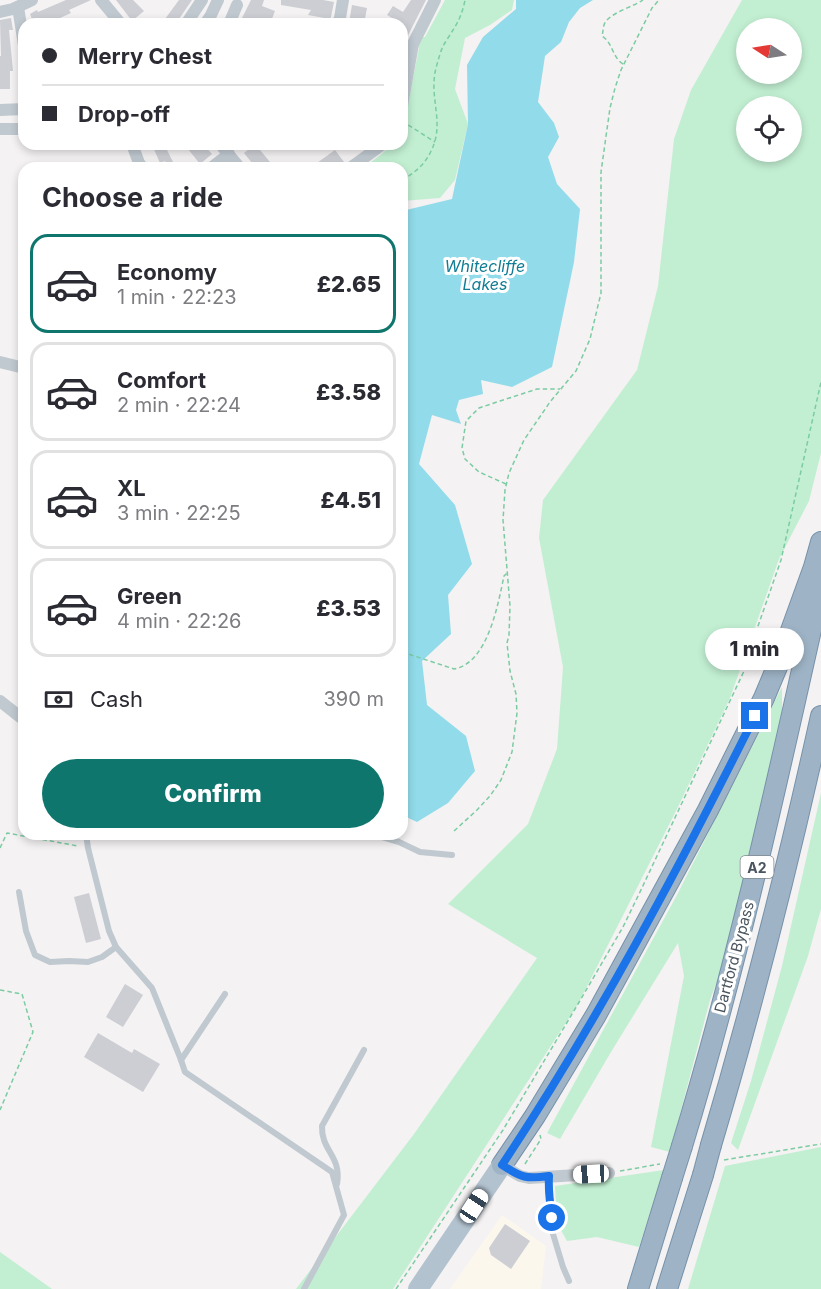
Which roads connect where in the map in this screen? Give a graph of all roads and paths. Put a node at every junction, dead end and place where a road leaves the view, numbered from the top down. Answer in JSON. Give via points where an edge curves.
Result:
{"nodes":[{"id":1,"x":32,"y":0,"type":"edge"},
{"id":2,"x":101,"y":0,"type":"edge"},
{"id":3,"x":202,"y":0,"type":"edge"},
{"id":4,"x":218,"y":0,"type":"edge"},
{"id":5,"x":343,"y":0,"type":"edge"},
{"id":6,"x":435,"y":0,"type":"edge"},
{"id":7,"x":465,"y":0,"type":"edge"},
{"id":8,"x":643,"y":0,"type":"edge"},
{"id":9,"x":659,"y":0,"type":"edge"},
{"id":10,"x":237,"y":5,"type":"dead end"},
{"id":11,"x":18,"y":7,"type":"junction"},
{"id":12,"x":0,"y":12,"type":"edge"},
{"id":13,"x":20,"y":18,"type":"edge"},
{"id":14,"x":116,"y":18,"type":"edge"},
{"id":15,"x":190,"y":18,"type":"edge"},
{"id":16,"x":209,"y":18,"type":"edge"},
{"id":17,"x":232,"y":18,"type":"edge"},
{"id":18,"x":339,"y":18,"type":"edge"},
{"id":19,"x":624,"y":65,"type":"junction"},
{"id":20,"x":408,"y":72,"type":"edge"},
{"id":21,"x":18,"y":109,"type":"edge"},
{"id":22,"x":0,"y":110,"type":"edge"},
{"id":23,"x":408,"y":125,"type":"edge"},
{"id":24,"x":0,"y":129,"type":"edge"},
{"id":25,"x":18,"y":129,"type":"edge"},
{"id":26,"x":435,"y":142,"type":"junction"},
{"id":27,"x":375,"y":150,"type":"edge"},
{"id":28,"x":358,"y":162,"type":"edge"},
{"id":29,"x":408,"y":177,"type":"edge"},
{"id":30,"x":0,"y":362,"type":"edge"},
{"id":31,"x":18,"y":366,"type":"edge"},
{"id":32,"x":821,"y":382,"type":"edge"},
{"id":33,"x":560,"y":389,"type":"junction"},
{"id":34,"x":819,"y":395,"type":"edge"},
{"id":35,"x":506,"y":484,"type":"junction"},
{"id":36,"x":821,"y":542,"type":"edge"},
{"id":37,"x":508,"y":573,"type":"junction"},
{"id":38,"x":821,"y":585,"type":"edge"},
{"id":39,"x":408,"y":654,"type":"edge"},
{"id":40,"x":0,"y":701,"type":"edge"},
{"id":41,"x":18,"y":715,"type":"edge"},
{"id":42,"x":821,"y":717,"type":"edge"},
{"id":43,"x":454,"y":831,"type":"dead end"},
{"id":44,"x":18,"y":835,"type":"edge"},
{"id":45,"x":45,"y":840,"type":"edge"},
{"id":46,"x":87,"y":840,"type":"edge"},
{"id":47,"x":392,"y":840,"type":"edge"},
{"id":48,"x":0,"y":848,"type":"edge"},
{"id":49,"x":88,"y":848,"type":"junction"},
{"id":50,"x":452,"y":855,"type":"dead end"},
{"id":51,"x":19,"y":892,"type":"dead end"},
{"id":52,"x":116,"y":947,"type":"junction"},
{"id":53,"x":0,"y":990,"type":"edge"},
{"id":54,"x":225,"y":994,"type":"dead end"},
{"id":55,"x":364,"y":1050,"type":"dead end"},
{"id":56,"x":181,"y":1060,"type":"junction"},
{"id":57,"x":0,"y":1110,"type":"edge"},
{"id":58,"x":821,"y":1144,"type":"edge"},
{"id":59,"x":717,"y":1153,"type":"junction"},
{"id":60,"x":502,"y":1165,"type":"junction"},
{"id":61,"x":669,"y":1171,"type":"junction"},
{"id":62,"x":609,"y":1173,"type":"joint"},
{"id":63,"x":549,"y":1176,"type":"junction"},
{"id":64,"x":336,"y":1186,"type":"junction"},
{"id":65,"x":569,"y":1281,"type":"dead end"},
{"id":66,"x":304,"y":1289,"type":"edge"},
{"id":67,"x":396,"y":1289,"type":"edge"},
{"id":68,"x":418,"y":1289,"type":"edge"},
{"id":69,"x":638,"y":1289,"type":"edge"},
{"id":70,"x":667,"y":1289,"type":"edge"}],
"edges":[{"from":1,"to":11,"type":"street"},
{"from":2,"to":14,"type":"street"},
{"from":3,"to":15,"type":"street"},
{"from":4,"to":16,"type":"street"},
{"from":5,"to":18,"type":"street"},
{"from":6,"to":20,"type":"street","via":[[413,44]]},
{"from":7,"to":26,"type":"path","via":[[436,70]]},
{"from":8,"to":19,"type":"path","via":[[604,24],[602,36]]},
{"from":9,"to":19,"type":"path"},
{"from":10,"to":17,"type":"street"},
{"from":11,"to":12,"type":"street"},
{"from":11,"to":13,"type":"street"},
{"from":19,"to":33,"type":"path","via":[[609,108],[603,160],[601,293],[590,339],[576,371]]},
{"from":21,"to":22,"type":"street"},
{"from":23,"to":26,"type":"path"},
{"from":24,"to":25,"type":"street"},
{"from":26,"to":29,"type":"path","via":[[424,163]]},
{"from":27,"to":28,"type":"street"},
{"from":30,"to":31,"type":"street"},
{"from":32,"to":34,"type":"path"},
{"from":33,"to":35,"type":"path","via":[[524,440]]},
{"from":33,"to":35,"type":"path","via":[[537,388],[500,400],[479,408],[466,421],[462,444],[465,459],[479,472]]},
{"from":34,"to":67,"type":"path","via":[[781,560],[745,669],[645,882],[579,1004],[503,1130]]},
{"from":35,"to":37,"type":"path","via":[[503,514]]},
{"from":36,"to":60,"type":"highway","via":[[764,698],[713,800],[596,1016]]},
{"from":37,"to":39,"type":"path","via":[[485,642],[465,664],[456,669]]},
{"from":37,"to":43,"type":"path","via":[[507,643],[517,713],[512,752],[490,796]]},
{"from":38,"to":61,"type":"highway","name":"Dartford Bypass","number":"A2","bridge":true,"via":[[753,884],[702,1080],[682,1146]]},
{"from":40,"to":41,"type":"street"},
{"from":42,"to":59,"type":"highway","name":"Dartford Bypass","number":"A2","via":[[778,903],[732,1073]]},
{"from":44,"to":48,"type":"path","via":[[7,833]]},
{"from":45,"to":49,"type":"path"},
{"from":46,"to":49,"type":"lane"},
{"from":47,"to":50,"type":"lane","via":[[420,852]]},
{"from":49,"to":52,"type":"lane"},
{"from":51,"to":52,"type":"lane","via":[[35,955],[50,962],[88,962]]},
{"from":52,"to":56,"type":"lane","via":[[152,988]]},
{"from":53,"to":57,"type":"path","via":[[22,994],[33,1032]]},
{"from":54,"to":56,"type":"lane"},
{"from":55,"to":64,"type":"lane","via":[[322,1126],[322,1138],[339,1175]]},
{"from":56,"to":64,"type":"lane","via":[[185,1072],[332,1172]]},
{"from":58,"to":59,"type":"path"},
{"from":59,"to":70,"type":"highway","name":"Dartford Bypass","number":"A2","bridge":true,"via":[[703,1175]]},
{"from":60,"to":63,"type":"street","via":[[523,1177]]},
{"from":60,"to":68,"type":"main road"},
{"from":61,"to":62,"type":"path"},
{"from":61,"to":69,"type":"highway","name":"Dartford Bypass","number":"A2"},
{"from":62,"to":63,"type":"street"},
{"from":63,"to":65,"type":"lane","via":[[553,1234]]},
{"from":64,"to":66,"type":"lane","via":[[344,1215]]}]}
